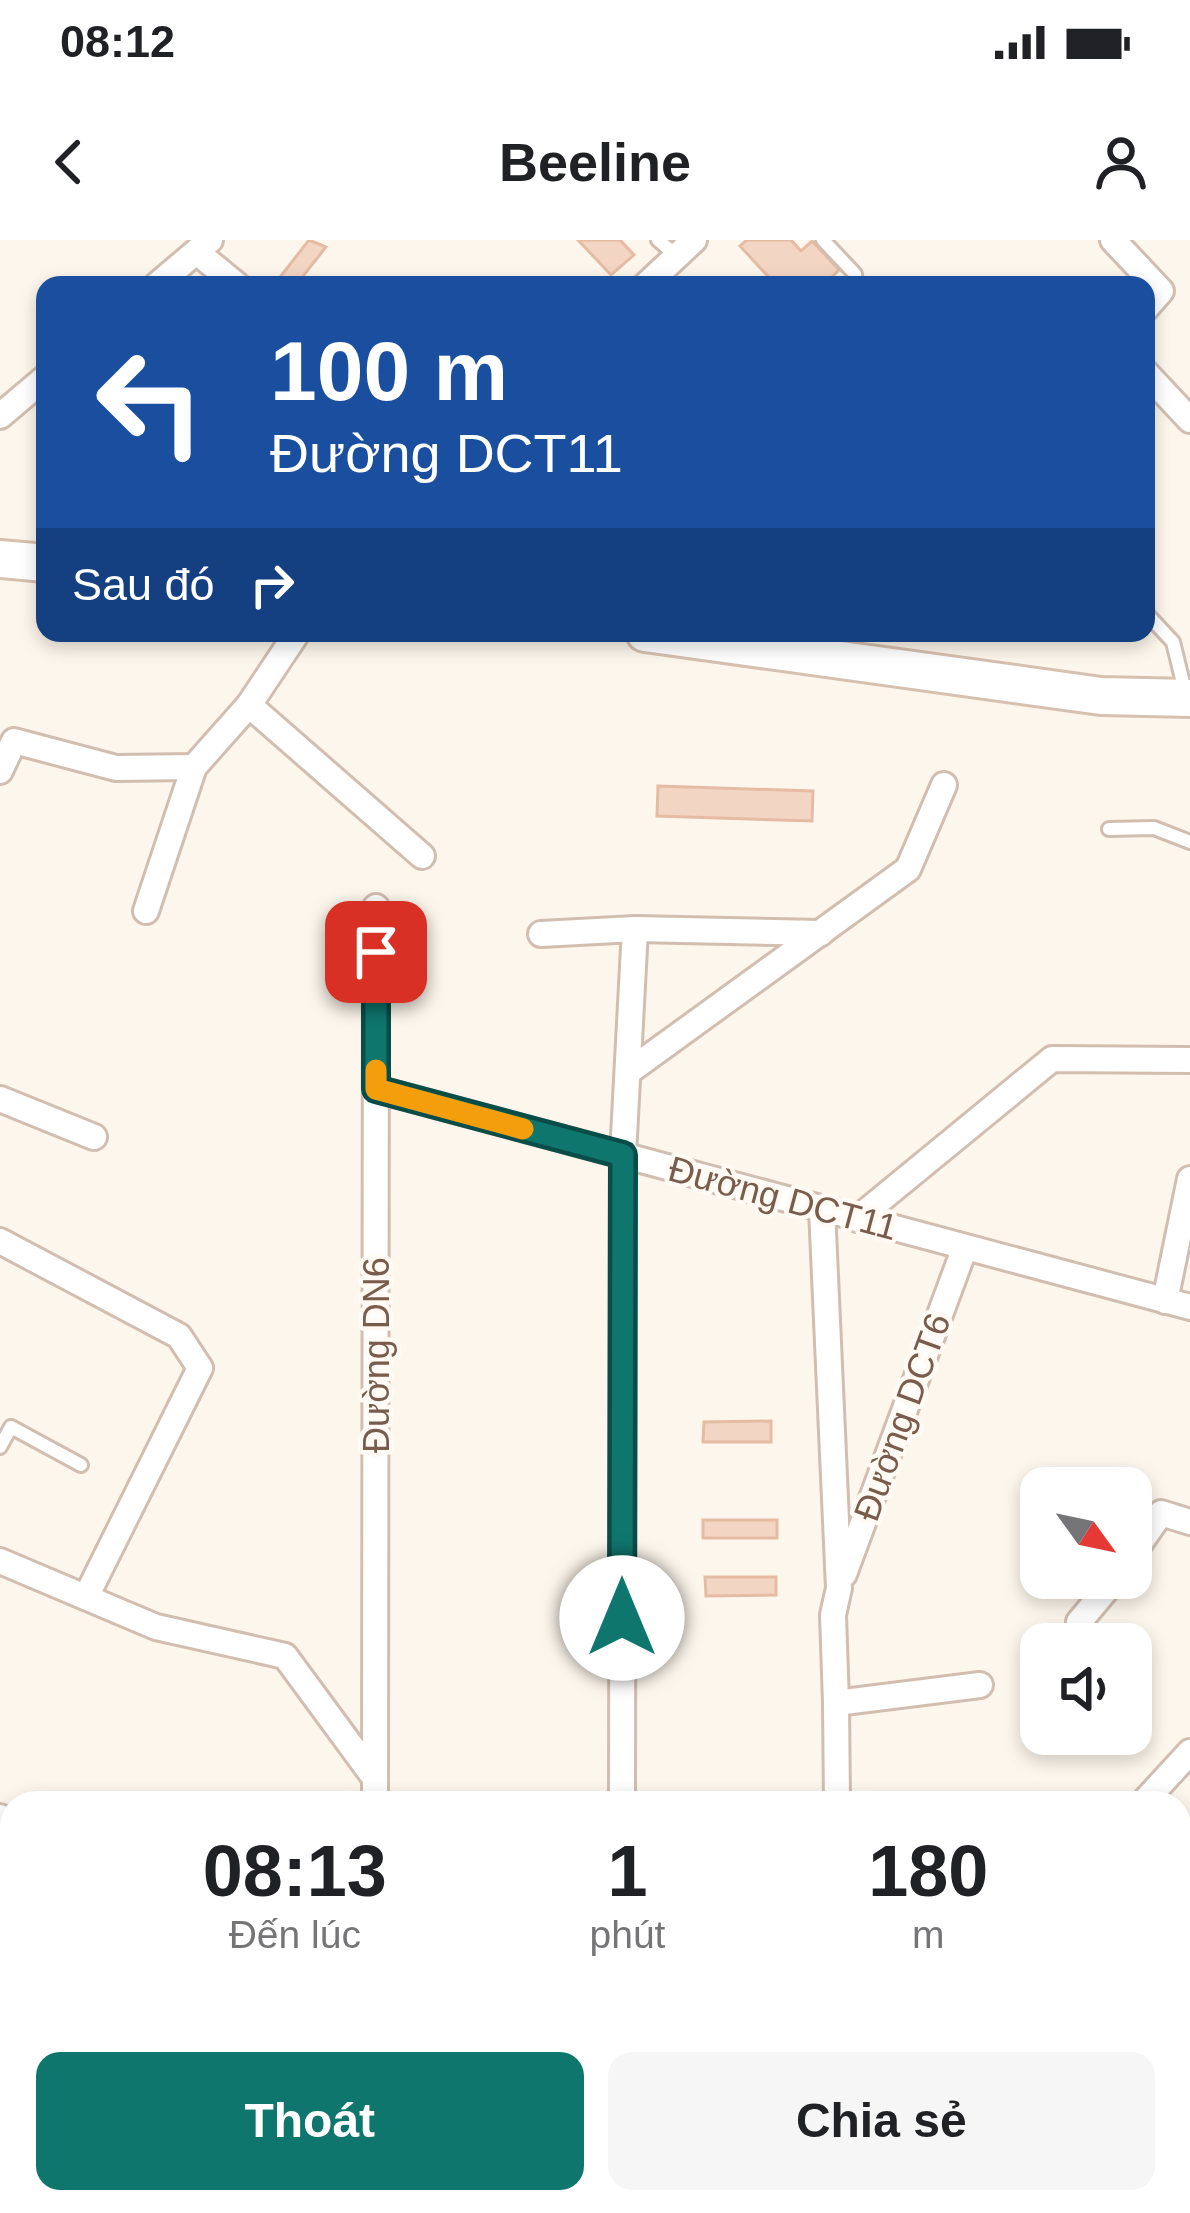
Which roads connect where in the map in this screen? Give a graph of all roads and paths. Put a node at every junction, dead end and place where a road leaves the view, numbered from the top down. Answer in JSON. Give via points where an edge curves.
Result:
{"nodes":[{"id":1,"x":823,"y":240,"type":"edge"},
{"id":2,"x":1113,"y":240,"type":"edge"},
{"id":3,"x":676,"y":245,"type":"edge"},
{"id":4,"x":204,"y":247,"type":"edge"},
{"id":5,"x":168,"y":276,"type":"edge"},
{"id":6,"x":229,"y":276,"type":"edge"},
{"id":7,"x":653,"y":276,"type":"edge"},
{"id":8,"x":855,"y":276,"type":"edge"},
{"id":9,"x":1147,"y":276,"type":"edge"},
{"id":10,"x":1155,"y":383,"type":"edge"},
{"id":11,"x":36,"y":386,"type":"edge"},
{"id":12,"x":0,"y":416,"type":"edge"},
{"id":13,"x":1190,"y":420,"type":"edge"},
{"id":14,"x":0,"y":559,"type":"edge"},
{"id":15,"x":36,"y":562,"type":"edge"},
{"id":16,"x":1155,"y":622,"type":"edge"},
{"id":17,"x":291,"y":642,"type":"edge"},
{"id":18,"x":710,"y":642,"type":"edge"},
{"id":19,"x":1188,"y":698,"type":"edge"},
{"id":20,"x":249,"y":705,"type":"junction"},
{"id":21,"x":7,"y":737,"type":"edge"},
{"id":22,"x":194,"y":767,"type":"junction"},
{"id":23,"x":0,"y":770,"type":"edge"},
{"id":24,"x":944,"y":785,"type":"dead end"},
{"id":25,"x":1109,"y":829,"type":"dead end"},
{"id":26,"x":1190,"y":842,"type":"edge"},
{"id":27,"x":422,"y":856,"type":"dead end"},
{"id":28,"x":376,"y":907,"type":"dead end"},
{"id":29,"x":146,"y":911,"type":"dead end"},
{"id":30,"x":635,"y":929,"type":"junction"},
{"id":31,"x":820,"y":933,"type":"junction"},
{"id":32,"x":541,"y":934,"type":"dead end"},
{"id":33,"x":1190,"y":1060,"type":"edge"},
{"id":34,"x":628,"y":1072,"type":"junction"},
{"id":35,"x":376,"y":1089,"type":"junction"},
{"id":36,"x":0,"y":1099,"type":"edge"},
{"id":37,"x":94,"y":1137,"type":"dead end"},
{"id":38,"x":623,"y":1155,"type":"junction"},
{"id":39,"x":1190,"y":1179,"type":"edge"},
{"id":40,"x":822,"y":1209,"type":"junction"},
{"id":41,"x":857,"y":1219,"type":"junction"},
{"id":42,"x":0,"y":1240,"type":"edge"},
{"id":43,"x":964,"y":1247,"type":"junction"},
{"id":44,"x":1165,"y":1300,"type":"junction"},
{"id":45,"x":1190,"y":1307,"type":"edge"},
{"id":46,"x":0,"y":1448,"type":"edge"},
{"id":47,"x":81,"y":1465,"type":"dead end"},
{"id":48,"x":1190,"y":1522,"type":"edge"},
{"id":49,"x":1152,"y":1526,"type":"edge"},
{"id":50,"x":0,"y":1561,"type":"edge"},
{"id":51,"x":838,"y":1588,"type":"junction"},
{"id":52,"x":86,"y":1598,"type":"junction"},
{"id":53,"x":1098,"y":1599,"type":"edge"},
{"id":54,"x":1078,"y":1622,"type":"dead end"},
{"id":55,"x":980,"y":1685,"type":"dead end"},
{"id":56,"x":836,"y":1702,"type":"junction"},
{"id":57,"x":1190,"y":1751,"type":"edge"},
{"id":58,"x":374,"y":1777,"type":"junction"},
{"id":59,"x":374,"y":1791,"type":"edge"},
{"id":60,"x":622,"y":1791,"type":"edge"},
{"id":61,"x":837,"y":1791,"type":"edge"},
{"id":62,"x":1154,"y":1791,"type":"edge"}],
"edges":[{"from":1,"to":8,"type":"lane"},
{"from":2,"to":9,"type":"street"},
{"from":3,"to":7,"type":"street"},
{"from":4,"to":5,"type":"street"},
{"from":4,"to":6,"type":"street"},
{"from":10,"to":13,"type":"street"},
{"from":11,"to":12,"type":"street"},
{"from":14,"to":15,"type":"street"},
{"from":16,"to":19,"type":"lane","via":[[1174,642]]},
{"from":17,"to":20,"type":"street"},
{"from":18,"to":19,"type":"street","via":[[1101,696]]},
{"from":20,"to":22,"type":"street"},
{"from":20,"to":27,"type":"street"},
{"from":21,"to":22,"type":"street","via":[[116,768]]},
{"from":21,"to":23,"type":"street"},
{"from":22,"to":29,"type":"street"},
{"from":24,"to":31,"type":"street","via":[[908,869]]},
{"from":25,"to":26,"type":"lane","via":[[1154,828]]},
{"from":28,"to":35,"type":"street","name":"Đường DN6"},
{"from":30,"to":31,"type":"street"},
{"from":30,"to":32,"type":"street"},
{"from":30,"to":34,"type":"street"},
{"from":31,"to":34,"type":"street"},
{"from":33,"to":41,"type":"street","via":[[1052,1059]]},
{"from":34,"to":38,"type":"street"},
{"from":35,"to":38,"type":"street","name":"Đường DCT11"},
{"from":35,"to":58,"type":"street","name":"Đường DN6"},
{"from":36,"to":37,"type":"street"},
{"from":38,"to":40,"type":"street","name":"Đường DCT11"},
{"from":38,"to":60,"type":"street"},
{"from":39,"to":44,"type":"street"},
{"from":40,"to":41,"type":"street","name":"Đường DCT11"},
{"from":40,"to":51,"type":"street"},
{"from":41,"to":43,"type":"street","name":"Đường DCT11"},
{"from":42,"to":52,"type":"street","via":[[179,1336],[200,1368]]},
{"from":43,"to":44,"type":"street","name":"Đường DCT11"},
{"from":43,"to":51,"type":"street","name":"Đường DCT6"},
{"from":44,"to":45,"type":"street","name":"Đường DCT11"},
{"from":46,"to":47,"type":"lane","via":[[11,1427]]},
{"from":48,"to":49,"type":"street","via":[[1161,1513]]},
{"from":50,"to":52,"type":"street"},
{"from":51,"to":56,"type":"street"},
{"from":52,"to":58,"type":"street","via":[[157,1627],[285,1656]]},
{"from":53,"to":54,"type":"street"},
{"from":55,"to":56,"type":"street"},
{"from":56,"to":61,"type":"street"},
{"from":57,"to":62,"type":"street"},
{"from":58,"to":59,"type":"street","name":"Đường DN6"}]}
